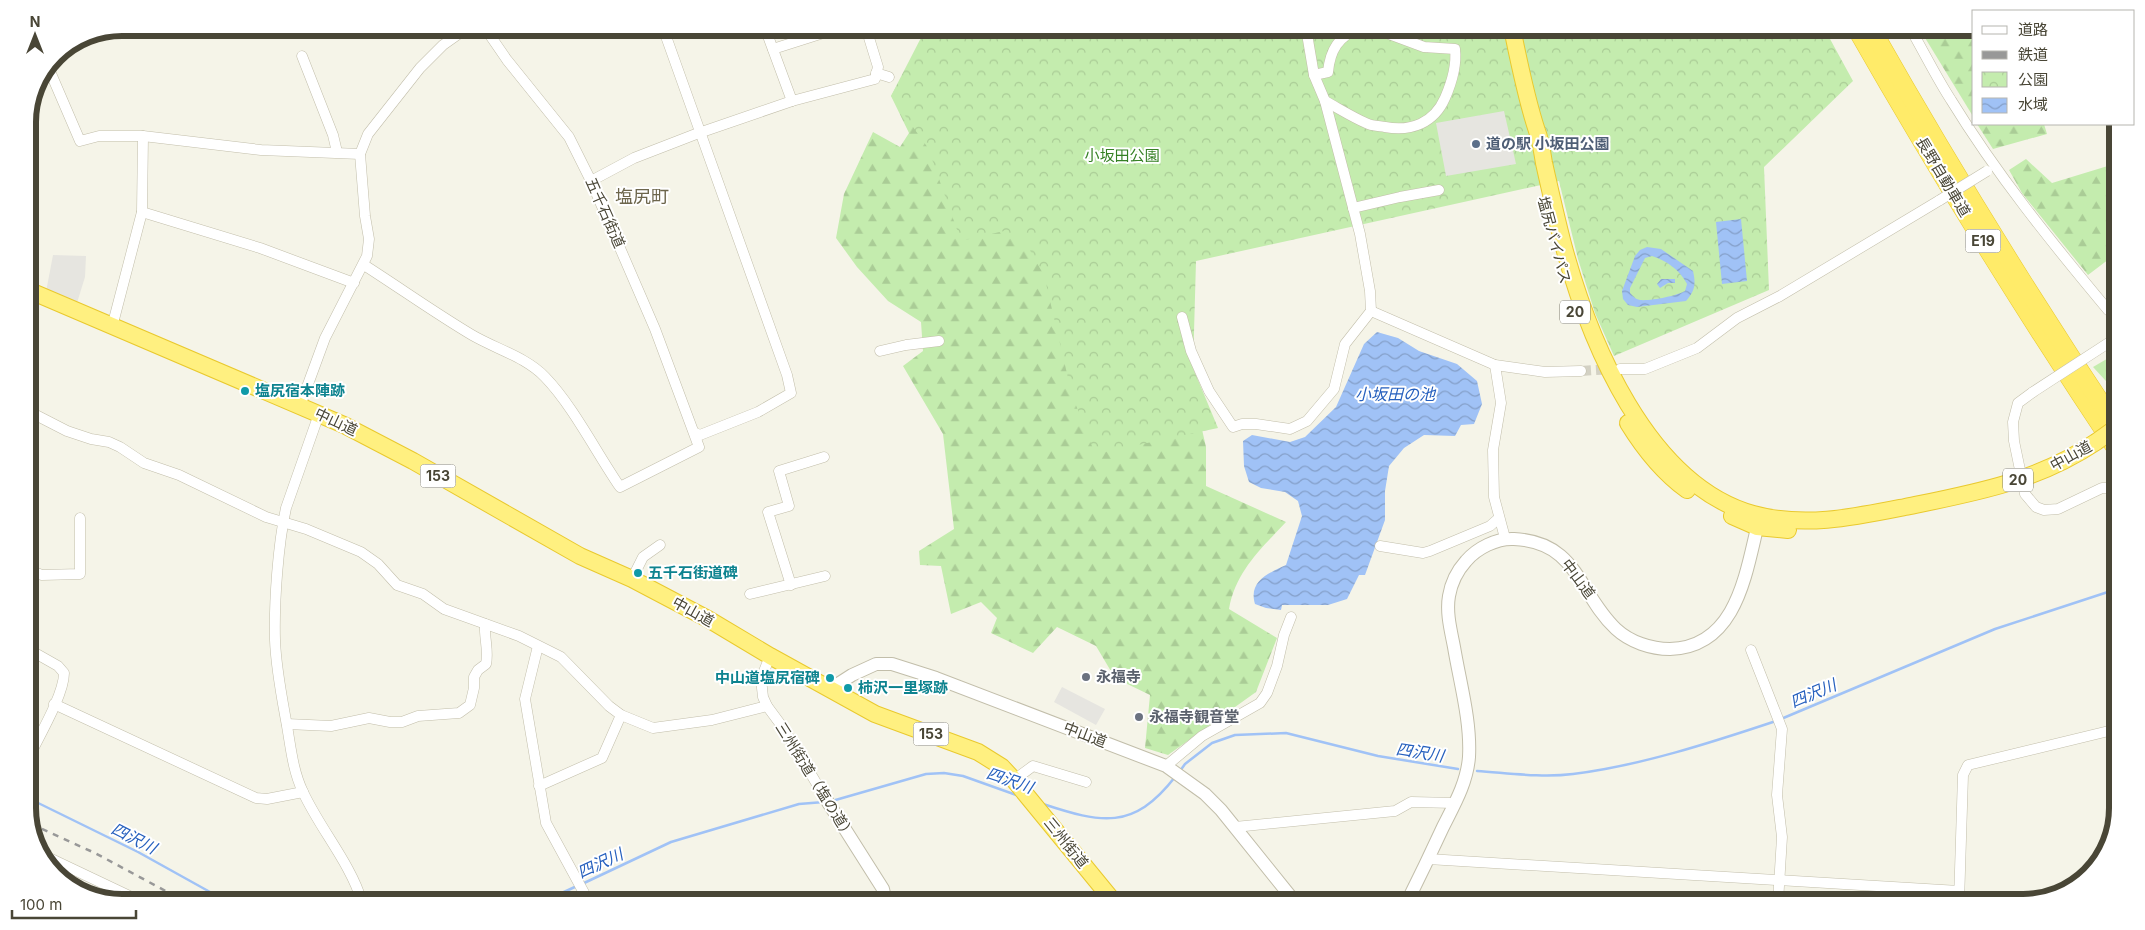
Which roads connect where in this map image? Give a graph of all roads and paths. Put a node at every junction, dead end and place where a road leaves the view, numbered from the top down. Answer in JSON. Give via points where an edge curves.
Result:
{"nodes":[{"id":1,"x":456,"y":36,"type":"edge"},
{"id":2,"x":490,"y":36,"type":"edge"},
{"id":3,"x":666,"y":36,"type":"edge"},
{"id":4,"x":768,"y":36,"type":"edge"},
{"id":5,"x":815,"y":36,"type":"edge"},
{"id":6,"x":868,"y":36,"type":"edge"},
{"id":7,"x":1307,"y":36,"type":"edge"},
{"id":8,"x":1343,"y":36,"type":"edge"},
{"id":9,"x":1395,"y":36,"type":"edge"},
{"id":10,"x":1508,"y":36,"type":"edge"},
{"id":11,"x":1514,"y":36,"type":"edge"},
{"id":12,"x":1861,"y":36,"type":"edge"},
{"id":13,"x":1875,"y":36,"type":"edge"},
{"id":14,"x":1914,"y":36,"type":"edge"},
{"id":15,"x":773,"y":50,"type":"junction"},
{"id":16,"x":302,"y":56,"type":"dead end"},
{"id":17,"x":876,"y":73,"type":"junction"},
{"id":18,"x":51,"y":74,"type":"edge"},
{"id":19,"x":1314,"y":75,"type":"junction"},
{"id":20,"x":889,"y":77,"type":"dead end"},
{"id":21,"x":792,"y":101,"type":"junction"},
{"id":22,"x":1325,"y":101,"type":"junction"},
{"id":23,"x":702,"y":133,"type":"junction"},
{"id":24,"x":143,"y":136,"type":"junction"},
{"id":25,"x":337,"y":152,"type":"junction"},
{"id":26,"x":360,"y":154,"type":"junction"},
{"id":27,"x":1991,"y":169,"type":"junction"},
{"id":28,"x":591,"y":181,"type":"junction"},
{"id":29,"x":1439,"y":190,"type":"dead end"},
{"id":30,"x":1353,"y":208,"type":"junction"},
{"id":31,"x":142,"y":212,"type":"junction"},
{"id":32,"x":364,"y":265,"type":"junction"},
{"id":33,"x":354,"y":283,"type":"junction"},
{"id":34,"x":36,"y":294,"type":"edge"},
{"id":35,"x":1371,"y":311,"type":"junction"},
{"id":36,"x":2109,"y":311,"type":"edge"},
{"id":37,"x":1182,"y":317,"type":"dead end"},
{"id":38,"x":112,"y":328,"type":"junction"},
{"id":39,"x":939,"y":341,"type":"dead end"},
{"id":40,"x":2109,"y":342,"type":"edge"},
{"id":41,"x":880,"y":351,"type":"dead end"},
{"id":42,"x":1495,"y":365,"type":"junction"},
{"id":43,"x":1620,"y":369,"type":"tunnel mouth"},
{"id":44,"x":1581,"y":371,"type":"tunnel mouth"},
{"id":45,"x":300,"y":406,"type":"junction"},
{"id":46,"x":319,"y":414,"type":"junction"},
{"id":47,"x":2109,"y":414,"type":"edge"},
{"id":48,"x":36,"y":415,"type":"edge"},
{"id":49,"x":695,"y":433,"type":"junction"},
{"id":50,"x":2109,"y":433,"type":"edge"},
{"id":51,"x":2109,"y":438,"type":"edge"},
{"id":52,"x":824,"y":457,"type":"dead end"},
{"id":53,"x":2022,"y":479,"type":"junction"},
{"id":54,"x":2109,"y":488,"type":"edge"},
{"id":55,"x":80,"y":518,"type":"dead end"},
{"id":56,"x":1499,"y":518,"type":"junction"},
{"id":57,"x":1759,"y":521,"type":"junction"},
{"id":58,"x":283,"y":522,"type":"junction"},
{"id":59,"x":1505,"y":538,"type":"junction"},
{"id":60,"x":660,"y":545,"type":"dead end"},
{"id":61,"x":1380,"y":546,"type":"dead end"},
{"id":62,"x":36,"y":573,"type":"edge"},
{"id":63,"x":825,"y":576,"type":"dead end"},
{"id":64,"x":632,"y":579,"type":"junction"},
{"id":65,"x":791,"y":585,"type":"junction"},
{"id":66,"x":750,"y":594,"type":"dead end"},
{"id":67,"x":1291,"y":617,"type":"dead end"},
{"id":68,"x":485,"y":624,"type":"junction"},
{"id":69,"x":538,"y":646,"type":"junction"},
{"id":70,"x":1750,"y":650,"type":"dead end"},
{"id":71,"x":36,"y":654,"type":"edge"},
{"id":72,"x":770,"y":656,"type":"junction"},
{"id":73,"x":834,"y":691,"type":"junction"},
{"id":74,"x":54,"y":704,"type":"junction"},
{"id":75,"x":767,"y":706,"type":"junction"},
{"id":76,"x":621,"y":715,"type":"junction"},
{"id":77,"x":287,"y":724,"type":"junction"},
{"id":78,"x":2109,"y":730,"type":"edge"},
{"id":79,"x":36,"y":743,"type":"edge"},
{"id":80,"x":1174,"y":771,"type":"junction"},
{"id":81,"x":1086,"y":782,"type":"dead end"},
{"id":82,"x":1017,"y":783,"type":"junction"},
{"id":83,"x":539,"y":786,"type":"junction"},
{"id":84,"x":303,"y":792,"type":"junction"},
{"id":85,"x":827,"y":801,"type":"joint"},
{"id":86,"x":1455,"y":804,"type":"junction"},
{"id":87,"x":1235,"y":827,"type":"junction"},
{"id":88,"x":1428,"y":859,"type":"junction"},
{"id":89,"x":54,"y":860,"type":"edge"},
{"id":90,"x":1779,"y":880,"type":"junction"},
{"id":91,"x":1959,"y":891,"type":"joint"},
{"id":92,"x":125,"y":894,"type":"edge"},
{"id":93,"x":358,"y":894,"type":"edge"},
{"id":94,"x":584,"y":894,"type":"edge"},
{"id":95,"x":884,"y":894,"type":"edge"},
{"id":96,"x":1108,"y":894,"type":"edge"},
{"id":97,"x":1289,"y":894,"type":"edge"},
{"id":98,"x":1411,"y":894,"type":"edge"},
{"id":99,"x":1778,"y":894,"type":"edge"}],
"edges":[{"from":1,"to":26,"type":"street","via":[[420,68],[368,134]]},
{"from":2,"to":28,"type":"street","name":"五千石街道","via":[[567,134]]},
{"from":3,"to":23,"type":"street"},
{"from":4,"to":15,"type":"street"},
{"from":5,"to":15,"type":"street"},
{"from":6,"to":17,"type":"street","via":[[878,67]]},
{"from":7,"to":19,"type":"street"},
{"from":8,"to":19,"type":"street","via":[[1334,46],[1328,72]]},
{"from":9,"to":22,"type":"street","via":[[1424,47],[1455,49],[1456,62],[1450,85],[1440,109],[1426,122],[1410,129],[1367,124]]},
{"from":10,"to":57,"type":"highway","name":"塩尻バイパス","number":"20","via":[[1556,256],[1588,347],[1609,390],[1641,443],[1664,471],[1712,506]]},
{"from":11,"to":57,"type":"highway","name":"塩尻バイパス","number":"20","via":[[1570,270],[1594,335],[1619,387],[1647,432],[1678,468],[1697,485]]},
{"from":12,"to":51,"type":"highway","name":"長野自動車道","number":"E19","via":[[1988,251]]},
{"from":13,"to":47,"type":"highway","name":"長野自動車道","number":"E19","via":[[1931,135]]},
{"from":14,"to":27,"type":"street"},
{"from":15,"to":21,"type":"street"},
{"from":16,"to":25,"type":"street"},
{"from":17,"to":20,"type":"street"},
{"from":17,"to":21,"type":"street","via":[[875,79]]},
{"from":18,"to":24,"type":"street","via":[[80,141],[98,136]]},
{"from":19,"to":22,"type":"street"},
{"from":21,"to":23,"type":"street"},
{"from":22,"to":30,"type":"street"},
{"from":23,"to":28,"type":"street","via":[[634,158]]},
{"from":23,"to":49,"type":"street","via":[[792,393],[749,416],[700,435]]},
{"from":24,"to":25,"type":"street","via":[[261,150]]},
{"from":24,"to":31,"type":"street"},
{"from":25,"to":26,"type":"street"},
{"from":26,"to":32,"type":"street","via":[[369,247]]},
{"from":27,"to":36,"type":"street"},
{"from":27,"to":43,"type":"street","bridge":true,"via":[[1780,296],[1736,318],[1697,348],[1645,368]]},
{"from":28,"to":49,"type":"street","name":"五千石街道","via":[[655,329]]},
{"from":29,"to":30,"type":"street"},
{"from":30,"to":35,"type":"street"},
{"from":31,"to":33,"type":"street","via":[[260,248]]},
{"from":31,"to":38,"type":"street"},
{"from":32,"to":33,"type":"street"},
{"from":32,"to":49,"type":"street","name":"五千石街道","via":[[432,311],[529,364],[544,376],[620,487],[699,447]]},
{"from":33,"to":45,"type":"street","via":[[325,338]]},
{"from":34,"to":38,"type":"highway","name":"中山道","number":"153"},
{"from":35,"to":37,"type":"street","via":[[1345,344],[1338,378],[1328,398],[1308,421],[1290,429],[1256,424],[1232,427],[1193,355]]},
{"from":35,"to":42,"type":"street"},
{"from":38,"to":45,"type":"highway","name":"中山道","number":"153"},
{"from":39,"to":41,"type":"street"},
{"from":40,"to":53,"type":"street","bridge":true,"via":[[2018,403],[2014,441]]},
{"from":42,"to":44,"type":"street","via":[[1545,372]]},
{"from":42,"to":56,"type":"street","via":[[1501,403],[1494,450],[1494,497]]},
{"from":45,"to":46,"type":"highway","name":"中山道","number":"153"},
{"from":46,"to":58,"type":"street"},
{"from":46,"to":64,"type":"highway","name":"中山道","number":"153","via":[[413,461],[580,556]]},
{"from":48,"to":58,"type":"street","via":[[67,431],[115,444],[144,463]]},
{"from":50,"to":53,"type":"highway","name":"中山道","number":"20","bridge":true,"via":[[2053,467]]},
{"from":52,"to":65,"type":"street","via":[[779,470],[789,506],[768,512]]},
{"from":53,"to":54,"type":"street","via":[[2025,494],[2036,507],[2044,510],[2058,509],[2102,488]]},
{"from":53,"to":57,"type":"highway","name":"中山道","number":"20","via":[[1830,527],[1796,530]]},
{"from":55,"to":62,"type":"street","via":[[80,574]]},
{"from":56,"to":59,"type":"street"},
{"from":56,"to":61,"type":"street","via":[[1490,526],[1430,551]]},
{"from":57,"to":59,"type":"street","name":"中山道","via":[[1741,588],[1730,614],[1723,624],[1702,640],[1673,649],[1644,645],[1616,629],[1576,571],[1555,551],[1530,540]]},
{"from":58,"to":68,"type":"street","via":[[361,552],[378,564],[397,585],[422,594],[444,609]]},
{"from":58,"to":77,"type":"street","via":[[275,640]]},
{"from":59,"to":86,"type":"street","name":"中山道","via":[[1485,546],[1465,561],[1452,582],[1449,595],[1450,628],[1469,743],[1467,773]]},
{"from":60,"to":64,"type":"street","via":[[643,557]]},
{"from":63,"to":65,"type":"street"},
{"from":64,"to":72,"type":"highway","name":"中山道","number":"153"},
{"from":65,"to":66,"type":"street"},
{"from":67,"to":80,"type":"street","via":[[1277,666],[1260,703],[1202,736]]},
{"from":68,"to":69,"type":"street"},
{"from":68,"to":77,"type":"street","via":[[486,664],[474,677],[470,705],[459,713],[418,716],[402,722],[369,718],[331,726]]},
{"from":69,"to":76,"type":"street","via":[[561,657]]},
{"from":69,"to":83,"type":"street","via":[[525,699]]},
{"from":70,"to":90,"type":"street","via":[[1779,720],[1776,795],[1782,837]]},
{"from":71,"to":74,"type":"street","via":[[64,673]]},
{"from":72,"to":73,"type":"highway","name":"中山道","number":"153"},
{"from":72,"to":75,"type":"street","name":"三州街道（塩の道）","via":[[761,679]]},
{"from":73,"to":80,"type":"street","name":"中山道","via":[[838,684],[852,675],[876,664],[892,664],[936,678]]},
{"from":73,"to":82,"type":"highway","number":"153","via":[[875,714],[978,752],[1002,767]]},
{"from":74,"to":79,"type":"street"},
{"from":74,"to":84,"type":"street","via":[[256,798],[268,800]]},
{"from":75,"to":76,"type":"street","via":[[712,720],[653,728]]},
{"from":75,"to":85,"type":"street","name":"三州街道（塩の道）"},
{"from":76,"to":83,"type":"street","via":[[602,758]]},
{"from":77,"to":84,"type":"street","via":[[296,774]]},
{"from":78,"to":91,"type":"street","via":[[1968,765],[1962,775]]},
{"from":80,"to":87,"type":"street","name":"中山道","via":[[1205,794]]},
{"from":81,"to":82,"type":"street","via":[[1033,766]]},
{"from":82,"to":96,"type":"highway","name":"三州街道","number":"153"},
{"from":83,"to":94,"type":"street","via":[[546,823]]},
{"from":84,"to":93,"type":"street"},
{"from":85,"to":95,"type":"street","name":"三州街道（塩の道）"},
{"from":86,"to":87,"type":"street","via":[[1411,802],[1395,811]]},
{"from":86,"to":88,"type":"street","name":"中山道"},
{"from":87,"to":97,"type":"street","name":"中山道"},
{"from":88,"to":90,"type":"street"},
{"from":88,"to":98,"type":"street","name":"中山道"},
{"from":89,"to":92,"type":"street"},
{"from":90,"to":91,"type":"street"},
{"from":90,"to":99,"type":"street"}]}
